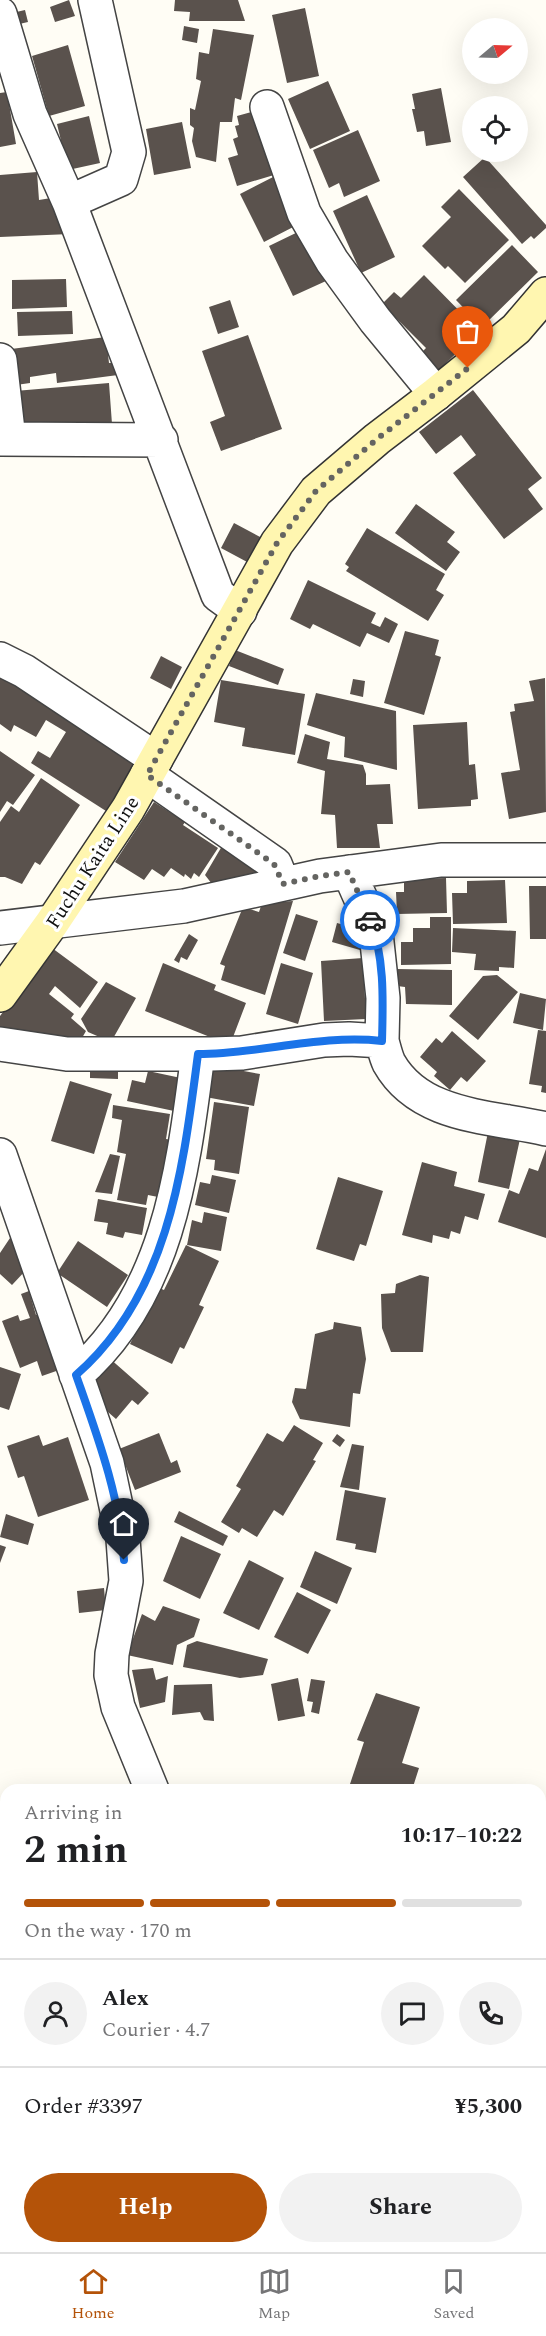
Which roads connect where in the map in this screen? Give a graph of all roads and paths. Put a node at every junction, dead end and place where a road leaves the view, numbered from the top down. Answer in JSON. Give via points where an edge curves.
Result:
{"nodes":[{"id":1,"x":95,"y":0,"type":"edge"},
{"id":2,"x":0,"y":14,"type":"edge"},
{"id":3,"x":267,"y":107,"type":"dead end"},
{"id":4,"x":69,"y":202,"type":"junction"},
{"id":5,"x":546,"y":294,"type":"edge"},
{"id":6,"x":0,"y":360,"type":"edge"},
{"id":7,"x":436,"y":394,"type":"junction"},
{"id":8,"x":5,"y":439,"type":"edge"},
{"id":9,"x":161,"y":440,"type":"junction"},
{"id":10,"x":240,"y":610,"type":"junction"},
{"id":11,"x":0,"y":659,"type":"edge"},
{"id":12,"x":152,"y":767,"type":"junction"},
{"id":13,"x":546,"y":860,"type":"edge"},
{"id":14,"x":349,"y":872,"type":"junction"},
{"id":15,"x":283,"y":884,"type":"junction"},
{"id":16,"x":52,"y":923,"type":"junction"},
{"id":17,"x":0,"y":928,"type":"edge"},
{"id":18,"x":0,"y":995,"type":"edge"},
{"id":19,"x":382,"y":1041,"type":"junction"},
{"id":20,"x":0,"y":1044,"type":"edge"},
{"id":21,"x":198,"y":1054,"type":"junction"},
{"id":22,"x":546,"y":1129,"type":"edge"},
{"id":23,"x":0,"y":1155,"type":"edge"},
{"id":24,"x":76,"y":1375,"type":"junction"},
{"id":25,"x":150,"y":1784,"type":"edge"}],
"edges":[{"from":1,"to":4,"type":"street","via":[[129,152],[121,179]]},
{"from":2,"to":4,"type":"street","via":[[30,114]]},
{"from":3,"to":7,"type":"street","via":[[304,213],[332,261]]},
{"from":4,"to":9,"type":"street"},
{"from":5,"to":7,"type":"main road","name":"Fuchu Kaita Line","via":[[516,328]]},
{"from":6,"to":8,"type":"street"},
{"from":7,"to":10,"type":"main road","name":"Fuchu Kaita Line","via":[[316,491],[277,543]]},
{"from":8,"to":9,"type":"street"},
{"from":9,"to":10,"type":"street","via":[[218,595]]},
{"from":10,"to":12,"type":"main road","name":"Fuchu Kaita Line"},
{"from":11,"to":12,"type":"street","via":[[24,671]]},
{"from":12,"to":15,"type":"street","via":[[274,864]]},
{"from":12,"to":16,"type":"main road","name":"Fuchu Kaita Line"},
{"from":13,"to":14,"type":"street","via":[[441,860]]},
{"from":14,"to":15,"type":"street"},
{"from":14,"to":19,"type":"street","via":[[376,933],[383,998]]},
{"from":15,"to":16,"type":"street","via":[[184,906]]},
{"from":16,"to":17,"type":"street"},
{"from":16,"to":18,"type":"main road","name":"Fuchu Kaita Line"},
{"from":19,"to":21,"type":"street","via":[[324,1040],[242,1053]]},
{"from":19,"to":22,"type":"street","via":[[389,1062],[406,1086],[422,1099],[447,1109]]},
{"from":20,"to":21,"type":"street","via":[[67,1054]]},
{"from":21,"to":24,"type":"street","via":[[180,1176],[156,1259],[136,1303],[111,1338]]},
{"from":23,"to":24,"type":"street"},
{"from":24,"to":25,"type":"street","via":[[107,1464],[123,1539],[126,1581],[111,1675],[118,1707]]}]}
